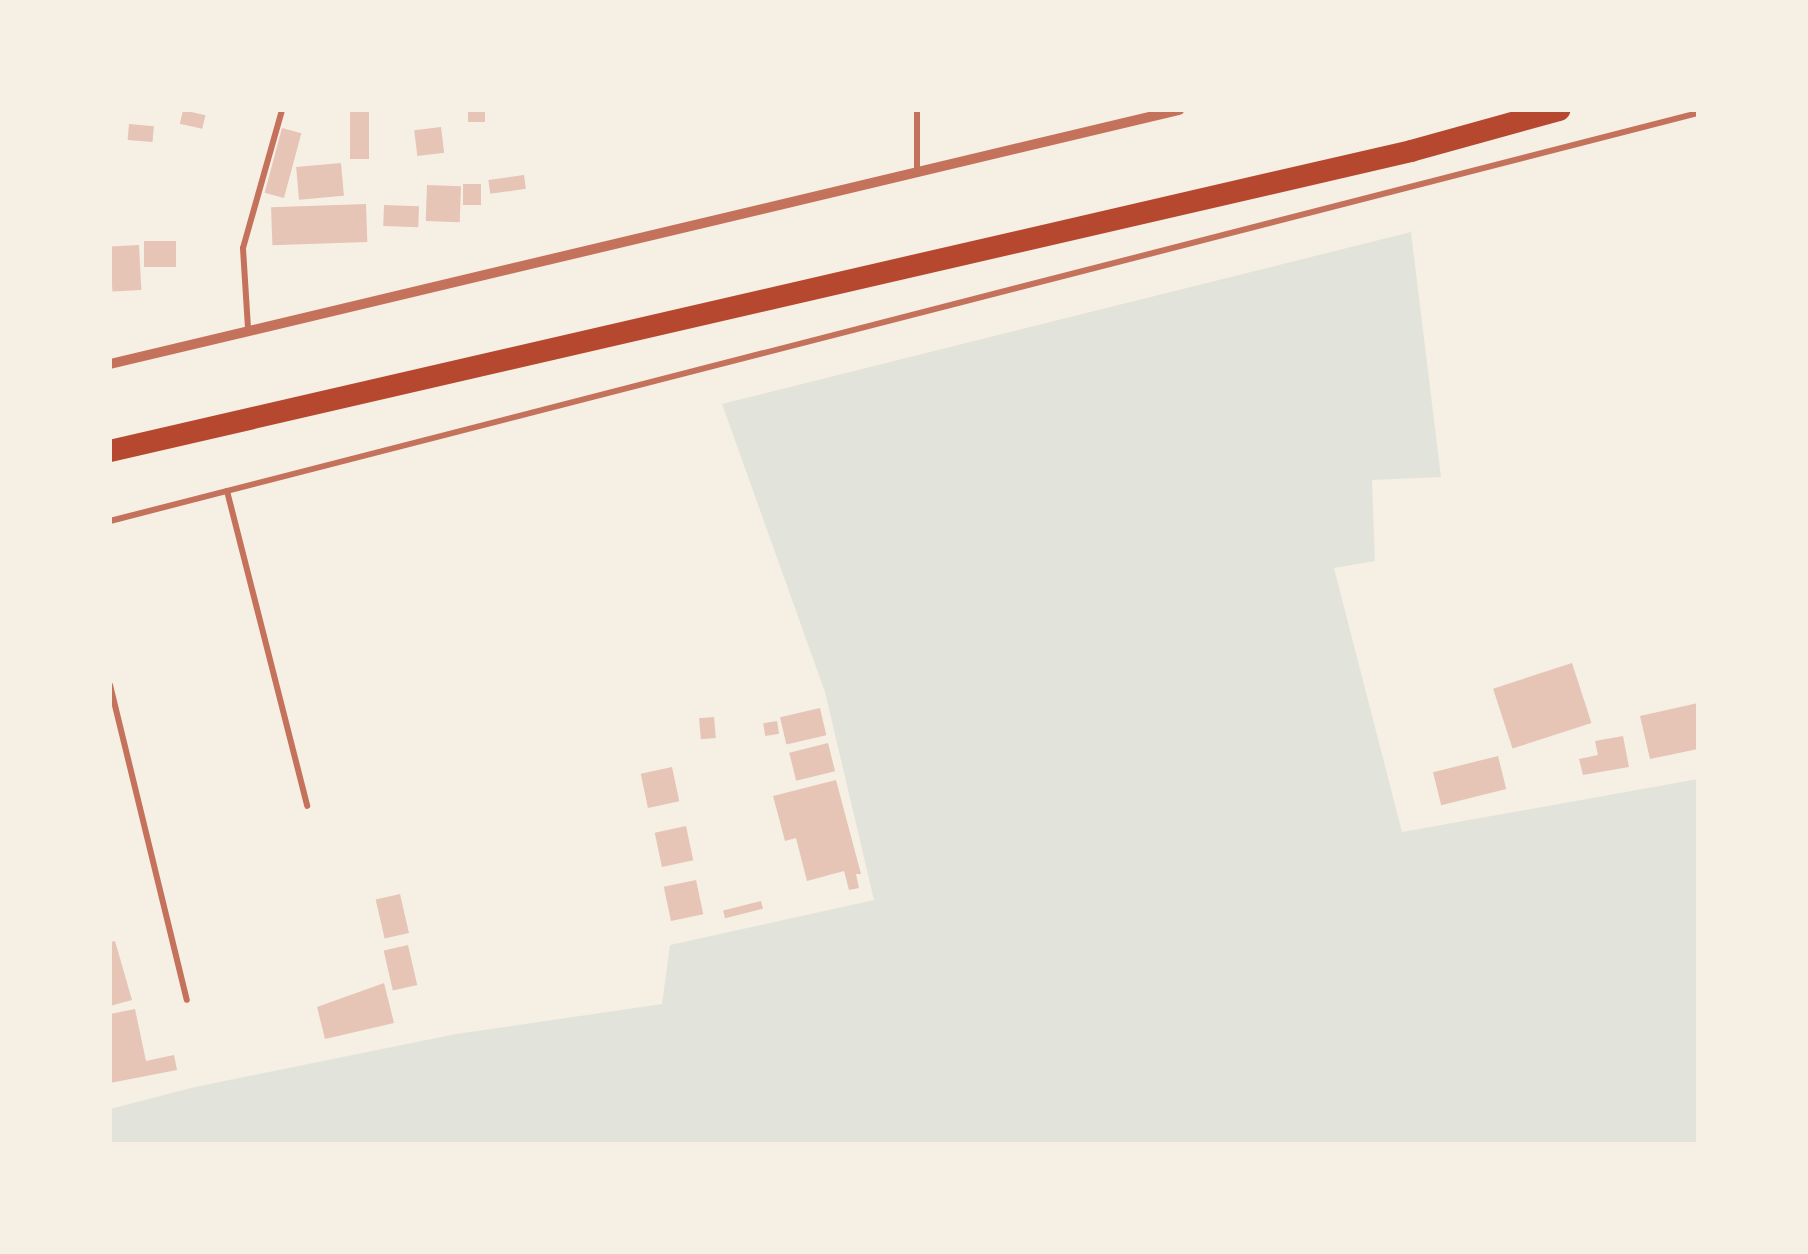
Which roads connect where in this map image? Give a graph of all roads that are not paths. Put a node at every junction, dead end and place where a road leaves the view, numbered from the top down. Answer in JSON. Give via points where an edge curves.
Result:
{"nodes":[{"id":1,"x":282,"y":110,"type":"edge"},
{"id":2,"x":918,"y":110,"type":"edge"},
{"id":3,"x":1180,"y":110,"type":"edge"},
{"id":4,"x":1558,"y":110,"type":"edge"},
{"id":5,"x":1698,"y":113,"type":"edge"},
{"id":6,"x":917,"y":177,"type":"junction"},
{"id":7,"x":248,"y":328,"type":"junction"},
{"id":8,"x":110,"y":364,"type":"edge"},
{"id":9,"x":420,"y":384,"type":"junction"},
{"id":10,"x":110,"y":451,"type":"edge"},
{"id":11,"x":110,"y":466,"type":"edge"},
{"id":12,"x":227,"y":491,"type":"junction"},
{"id":13,"x":110,"y":521,"type":"edge"},
{"id":14,"x":110,"y":686,"type":"edge"},
{"id":15,"x":307,"y":806,"type":"dead end"},
{"id":16,"x":186,"y":1000,"type":"dead end"}],
"edges":[{"from":1,"to":7,"type":"lane","via":[[244,248]]},
{"from":2,"to":6,"type":"lane"},
{"from":3,"to":6,"type":"street"},
{"from":4,"to":9,"type":"highway","via":[[1411,151]]},
{"from":5,"to":12,"type":"lane"},
{"from":6,"to":7,"type":"street"},
{"from":7,"to":8,"type":"street"},
{"from":9,"to":10,"type":"highway"},
{"from":9,"to":11,"type":"highway"},
{"from":12,"to":13,"type":"lane"},
{"from":12,"to":15,"type":"lane"},
{"from":14,"to":16,"type":"lane"}]}
